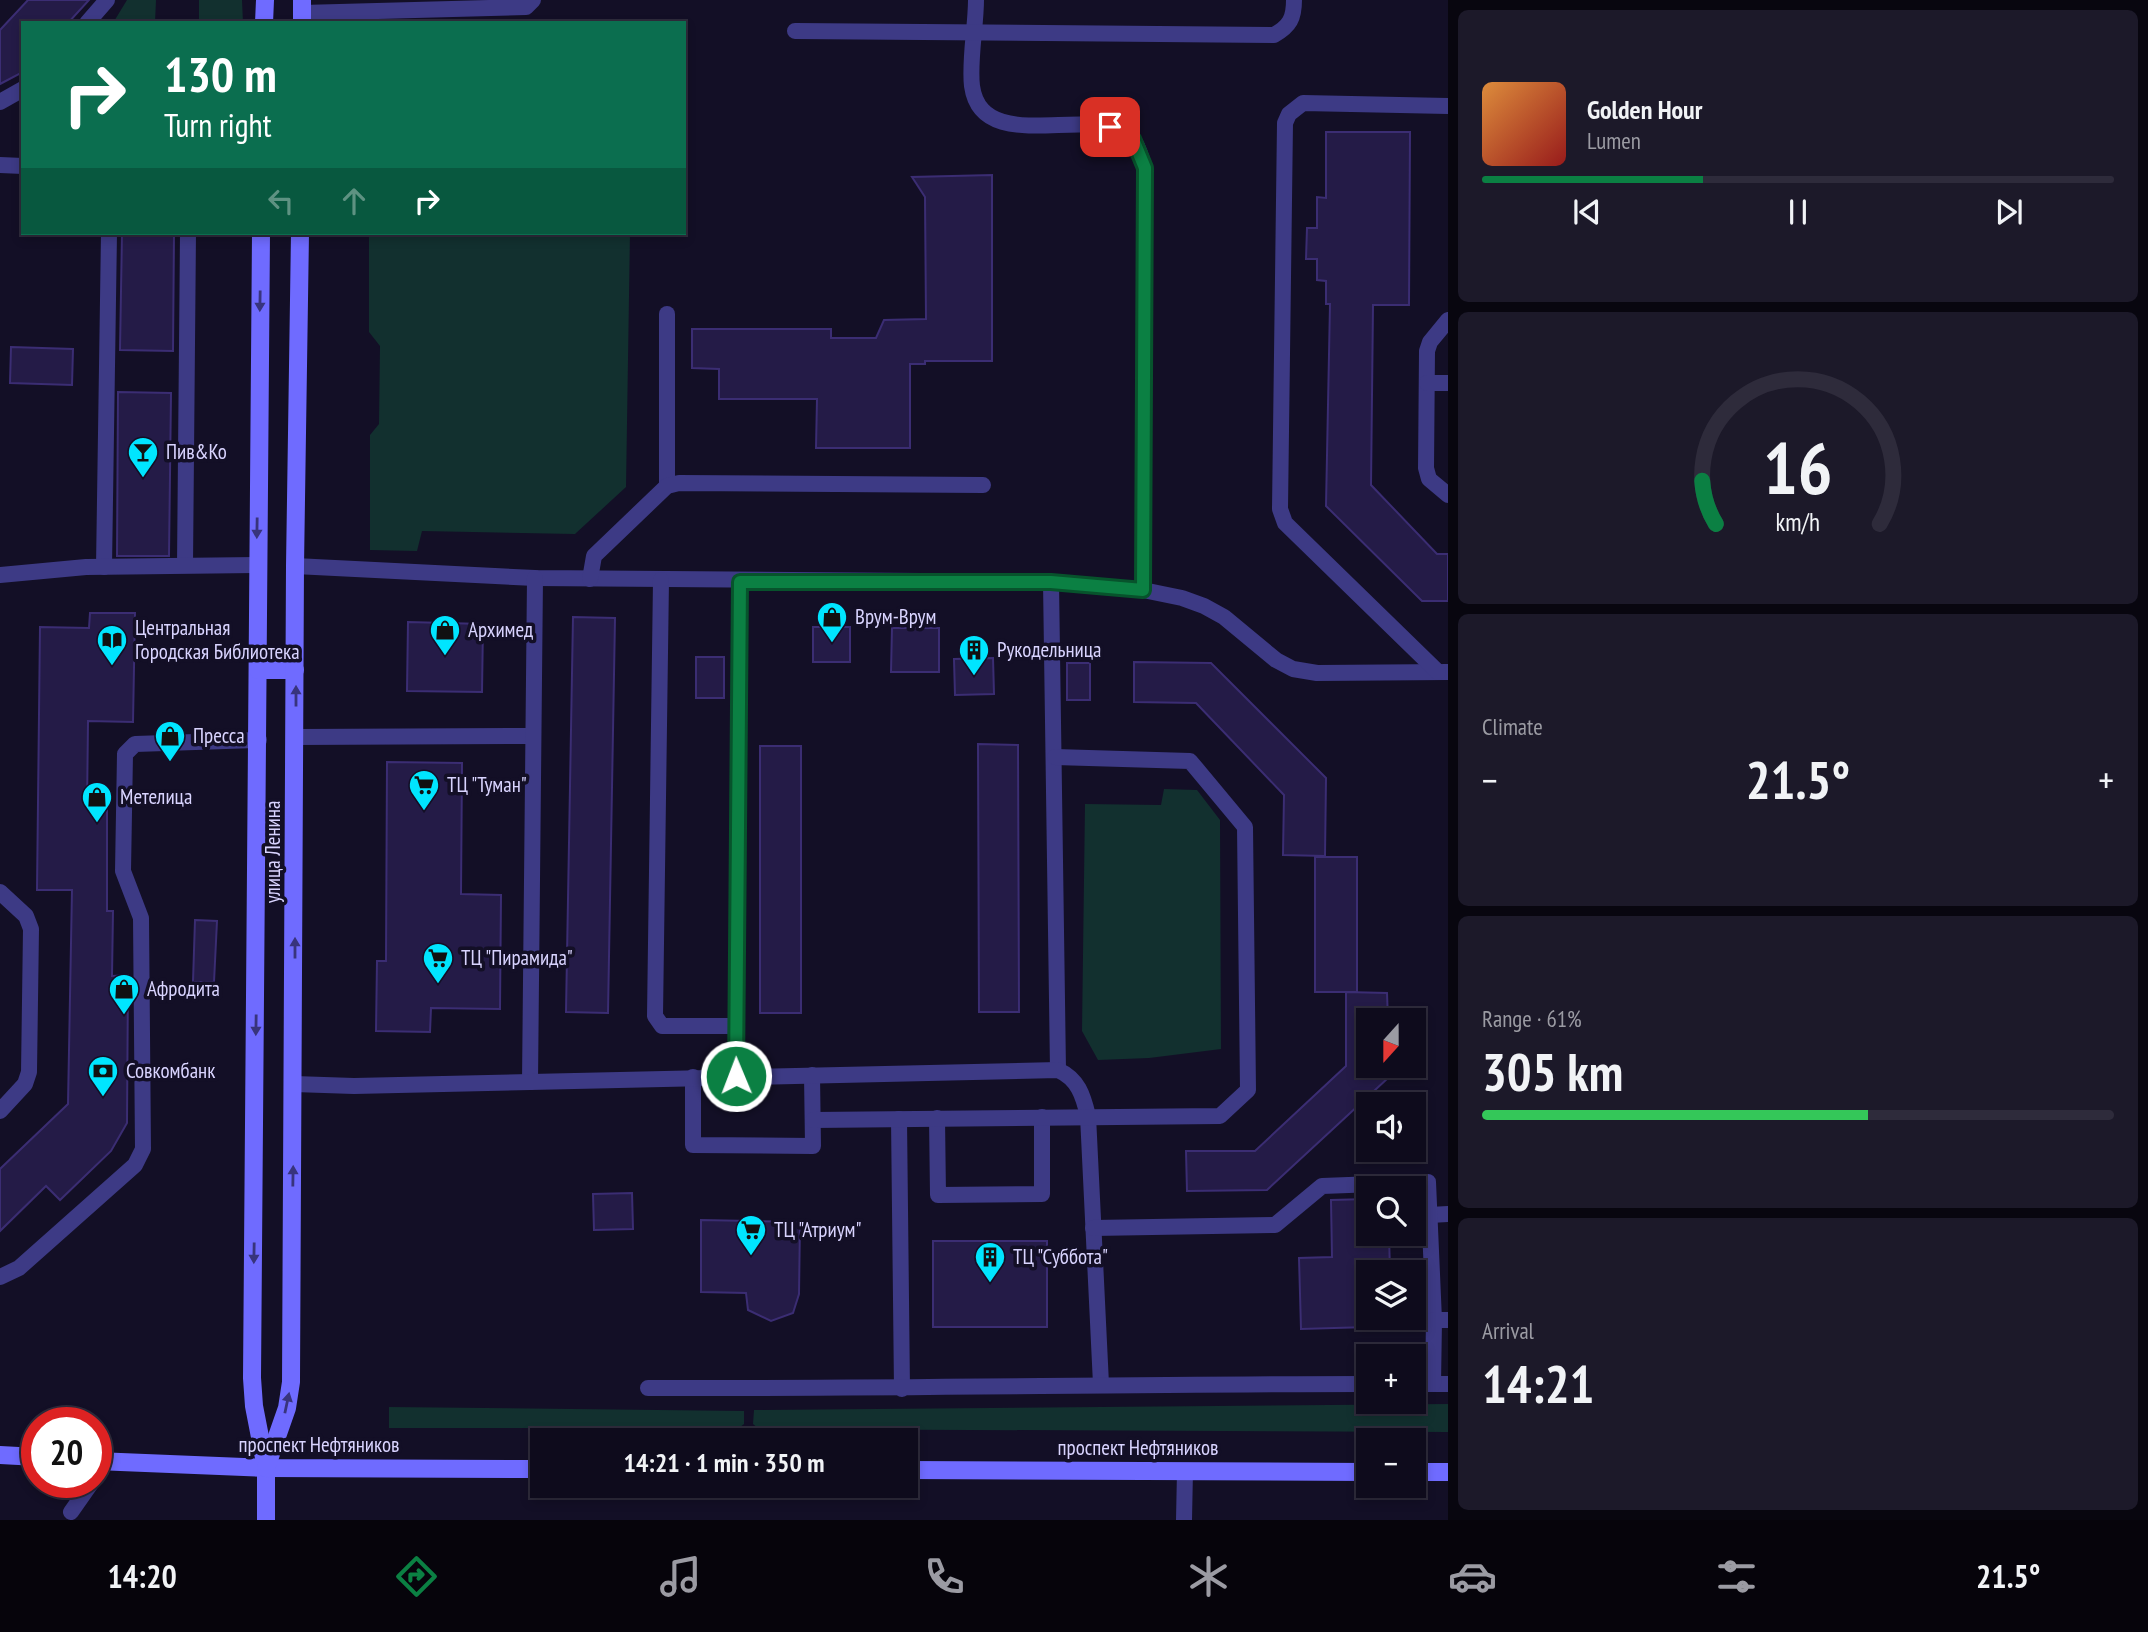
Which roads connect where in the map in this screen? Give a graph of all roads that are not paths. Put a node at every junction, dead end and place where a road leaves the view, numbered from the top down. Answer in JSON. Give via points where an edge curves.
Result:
{"nodes":[{"id":1,"x":107,"y":0,"type":"edge"},
{"id":2,"x":265,"y":0,"type":"edge"},
{"id":3,"x":533,"y":0,"type":"edge"},
{"id":4,"x":976,"y":0,"type":"edge"},
{"id":5,"x":1294,"y":0,"type":"edge"},
{"id":6,"x":302,"y":12,"type":"edge"},
{"id":7,"x":89,"y":21,"type":"edge"},
{"id":8,"x":264,"y":21,"type":"edge"},
{"id":9,"x":795,"y":31,"type":"dead end"},
{"id":10,"x":976,"y":32,"type":"junction"},
{"id":11,"x":21,"y":90,"type":"edge"},
{"id":12,"x":0,"y":102,"type":"edge"},
{"id":13,"x":1448,"y":106,"type":"edge"},
{"id":14,"x":0,"y":165,"type":"edge"},
{"id":15,"x":21,"y":166,"type":"edge"},
{"id":16,"x":109,"y":235,"type":"edge"},
{"id":17,"x":188,"y":235,"type":"edge"},
{"id":18,"x":261,"y":235,"type":"edge"},
{"id":19,"x":300,"y":235,"type":"edge"},
{"id":20,"x":667,"y":314,"type":"dead end"},
{"id":21,"x":1448,"y":320,"type":"edge"},
{"id":22,"x":1427,"y":383,"type":"junction"},
{"id":23,"x":1448,"y":383,"type":"edge"},
{"id":24,"x":983,"y":485,"type":"dead end"},
{"id":25,"x":667,"y":486,"type":"junction"},
{"id":26,"x":1448,"y":495,"type":"edge"},
{"id":27,"x":184,"y":565,"type":"junction"},
{"id":28,"x":257,"y":565,"type":"junction"},
{"id":29,"x":295,"y":566,"type":"junction"},
{"id":30,"x":104,"y":567,"type":"junction"},
{"id":31,"x":0,"y":575,"type":"edge"},
{"id":32,"x":535,"y":578,"type":"junction"},
{"id":33,"x":590,"y":579,"type":"junction"},
{"id":34,"x":661,"y":580,"type":"junction"},
{"id":35,"x":740,"y":582,"type":"junction"},
{"id":36,"x":1051,"y":582,"type":"junction"},
{"id":37,"x":1143,"y":590,"type":"junction"},
{"id":38,"x":258,"y":670,"type":"junction"},
{"id":39,"x":295,"y":670,"type":"junction"},
{"id":40,"x":1443,"y":672,"type":"edge"},
{"id":41,"x":533,"y":736,"type":"junction"},
{"id":42,"x":296,"y":737,"type":"junction"},
{"id":43,"x":259,"y":740,"type":"junction"},
{"id":44,"x":1055,"y":757,"type":"junction"},
{"id":45,"x":0,"y":892,"type":"edge"},
{"id":46,"x":736,"y":1026,"type":"junction"},
{"id":47,"x":1058,"y":1070,"type":"junction"},
{"id":48,"x":812,"y":1075,"type":"junction"},
{"id":49,"x":736,"y":1076,"type":"junction"},
{"id":50,"x":693,"y":1077,"type":"junction"},
{"id":51,"x":530,"y":1082,"type":"junction"},
{"id":52,"x":294,"y":1084,"type":"junction"},
{"id":53,"x":0,"y":1111,"type":"edge"},
{"id":54,"x":1088,"y":1116,"type":"junction"},
{"id":55,"x":1042,"y":1117,"type":"junction"},
{"id":56,"x":937,"y":1118,"type":"junction"},
{"id":57,"x":899,"y":1119,"type":"junction"},
{"id":58,"x":813,"y":1120,"type":"junction"},
{"id":59,"x":1448,"y":1214,"type":"edge"},
{"id":60,"x":1430,"y":1215,"type":"junction"},
{"id":61,"x":1093,"y":1228,"type":"junction"},
{"id":62,"x":0,"y":1277,"type":"edge"},
{"id":63,"x":1441,"y":1320,"type":"edge"},
{"id":64,"x":1101,"y":1384,"type":"junction"},
{"id":65,"x":1356,"y":1384,"type":"edge"},
{"id":66,"x":1441,"y":1384,"type":"edge"},
{"id":67,"x":648,"y":1388,"type":"dead end"},
{"id":68,"x":902,"y":1389,"type":"junction"},
{"id":69,"x":0,"y":1455,"type":"edge"},
{"id":70,"x":21,"y":1456,"type":"edge"},
{"id":71,"x":112,"y":1461,"type":"edge"},
{"id":72,"x":266,"y":1468,"type":"junction"},
{"id":73,"x":530,"y":1469,"type":"edge"},
{"id":74,"x":918,"y":1470,"type":"edge"},
{"id":75,"x":1185,"y":1471,"type":"junction"},
{"id":76,"x":1356,"y":1472,"type":"edge"},
{"id":77,"x":1426,"y":1472,"type":"edge"},
{"id":78,"x":1448,"y":1472,"type":"edge"},
{"id":79,"x":81,"y":1498,"type":"edge"},
{"id":80,"x":71,"y":1512,"type":"dead end"},
{"id":81,"x":267,"y":1520,"type":"edge"},
{"id":82,"x":1184,"y":1520,"type":"edge"}],
"edges":[{"from":1,"to":7,"type":"lane"},
{"from":2,"to":8,"type":"main road"},
{"from":3,"to":6,"type":"lane","via":[[526,7]]},
{"from":4,"to":10,"type":"lane"},
{"from":5,"to":10,"type":"lane","via":[[1294,16],[1287,28],[1274,35]]},
{"from":9,"to":10,"type":"lane"},
{"from":10,"to":37,"type":"lane","via":[[972,86],[978,105],[1000,123],[1110,127],[1133,139],[1145,168]]},
{"from":11,"to":12,"type":"lane"},
{"from":13,"to":40,"type":"lane","via":[[1303,103],[1285,123],[1280,509],[1285,523]]},
{"from":14,"to":15,"type":"lane"},
{"from":16,"to":30,"type":"lane"},
{"from":17,"to":27,"type":"lane"},
{"from":18,"to":28,"type":"main road","name":"улица Ленина","one_way":true},
{"from":19,"to":29,"type":"main road","name":"улица Ленина"},
{"from":20,"to":25,"type":"lane"},
{"from":21,"to":22,"type":"lane","via":[[1430,342]]},
{"from":22,"to":23,"type":"lane"},
{"from":22,"to":26,"type":"lane","via":[[1426,468],[1429,479]]},
{"from":24,"to":25,"type":"lane"},
{"from":25,"to":33,"type":"lane","via":[[594,556]]},
{"from":27,"to":28,"type":"lane"},
{"from":27,"to":30,"type":"lane"},
{"from":28,"to":38,"type":"main road","name":"улица Ленина"},
{"from":29,"to":32,"type":"lane"},
{"from":29,"to":39,"type":"main road","name":"улица Ленина"},
{"from":30,"to":31,"type":"lane"},
{"from":32,"to":33,"type":"lane"},
{"from":32,"to":41,"type":"lane"},
{"from":33,"to":34,"type":"lane"},
{"from":34,"to":35,"type":"lane"},
{"from":34,"to":46,"type":"lane","via":[[655,1016],[662,1026]]},
{"from":35,"to":36,"type":"lane"},
{"from":35,"to":46,"type":"lane"},
{"from":36,"to":37,"type":"lane"},
{"from":36,"to":44,"type":"lane"},
{"from":37,"to":40,"type":"lane","via":[[1204,606],[1293,668],[1317,673]]},
{"from":38,"to":39,"type":"main road"},
{"from":38,"to":43,"type":"main road","name":"улица Ленина"},
{"from":42,"to":39,"type":"main road","name":"улица Ленина","one_way":true},
{"from":41,"to":42,"type":"lane"},
{"from":41,"to":51,"type":"lane"},
{"from":52,"to":42,"type":"main road","name":"улица Ленина","one_way":true},
{"from":43,"to":62,"type":"lane","via":[[135,744],[125,754],[123,871],[141,918],[143,1149],[135,1165],[19,1268]]},
{"from":43,"to":72,"type":"main road","name":"улица Ленина","one_way":true,"via":[[252,1378]]},
{"from":44,"to":47,"type":"lane"},
{"from":44,"to":54,"type":"lane","via":[[1190,761],[1245,827],[1248,1090],[1220,1116]]},
{"from":45,"to":53,"type":"lane","via":[[26,916],[31,929],[29,1072],[25,1084]]},
{"from":46,"to":49,"type":"lane"},
{"from":47,"to":48,"type":"lane"},
{"from":47,"to":54,"type":"lane","via":[[1071,1076],[1083,1094]]},
{"from":48,"to":49,"type":"lane"},
{"from":48,"to":58,"type":"lane"},
{"from":49,"to":50,"type":"lane"},
{"from":50,"to":51,"type":"lane"},
{"from":50,"to":58,"type":"lane","via":[[693,1145],[813,1146]]},
{"from":51,"to":52,"type":"lane"},
{"from":72,"to":52,"type":"main road","name":"улица Ленина","one_way":true,"via":[[287,1408],[291,1381]]},
{"from":54,"to":55,"type":"lane"},
{"from":54,"to":61,"type":"lane"},
{"from":55,"to":56,"type":"lane"},
{"from":55,"to":56,"type":"lane","via":[[1042,1194],[938,1195]]},
{"from":56,"to":57,"type":"lane"},
{"from":57,"to":58,"type":"lane"},
{"from":57,"to":68,"type":"lane"},
{"from":59,"to":60,"type":"lane"},
{"from":60,"to":61,"type":"lane","via":[[1429,1182],[1322,1186],[1275,1225]]},
{"from":60,"to":63,"type":"lane"},
{"from":61,"to":64,"type":"lane"},
{"from":63,"to":66,"type":"lane"},
{"from":64,"to":65,"type":"lane"},
{"from":64,"to":68,"type":"lane"},
{"from":67,"to":68,"type":"lane"},
{"from":69,"to":70,"type":"main road"},
{"from":71,"to":72,"type":"main road","name":"проспект Нефтяников"},
{"from":72,"to":73,"type":"main road","name":"проспект Нефтяников"},
{"from":72,"to":81,"type":"main road","name":"улица Ленина"},
{"from":74,"to":75,"type":"main road","name":"проспект Нефтяников"},
{"from":75,"to":76,"type":"main road","name":"проспект Нефтяников"},
{"from":75,"to":82,"type":"lane"},
{"from":77,"to":78,"type":"main road"},
{"from":79,"to":80,"type":"lane"}]}
